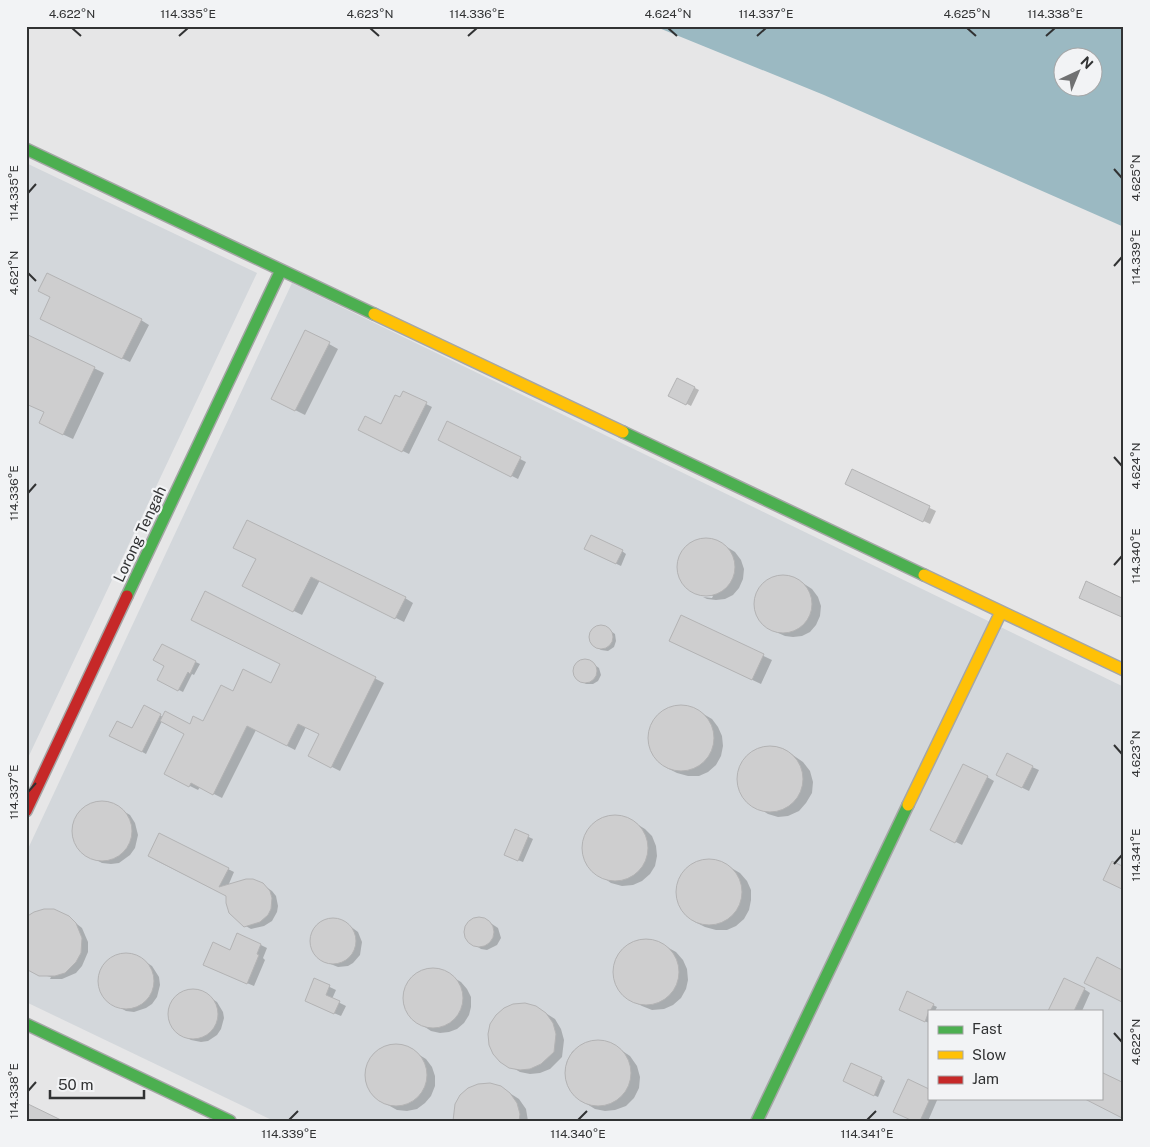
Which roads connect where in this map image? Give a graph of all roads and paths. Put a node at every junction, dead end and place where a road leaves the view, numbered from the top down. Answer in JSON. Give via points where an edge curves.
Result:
{"nodes":[{"id":1,"x":26,"y":149,"type":"edge"},
{"id":2,"x":281,"y":270,"type":"junction"},
{"id":3,"x":1001,"y":612,"type":"junction"},
{"id":4,"x":1124,"y":670,"type":"edge"},
{"id":5,"x":26,"y":811,"type":"edge"},
{"id":6,"x":26,"y":1024,"type":"edge"},
{"id":7,"x":230,"y":1121,"type":"edge"},
{"id":8,"x":757,"y":1121,"type":"edge"}],
"edges":[{"from":1,"to":2,"type":"street"},
{"from":2,"to":3,"type":"street"},
{"from":2,"to":5,"type":"street","name":"Lorong Tengah"},
{"from":3,"to":4,"type":"street"},
{"from":3,"to":8,"type":"street"},
{"from":6,"to":7,"type":"street"}]}
